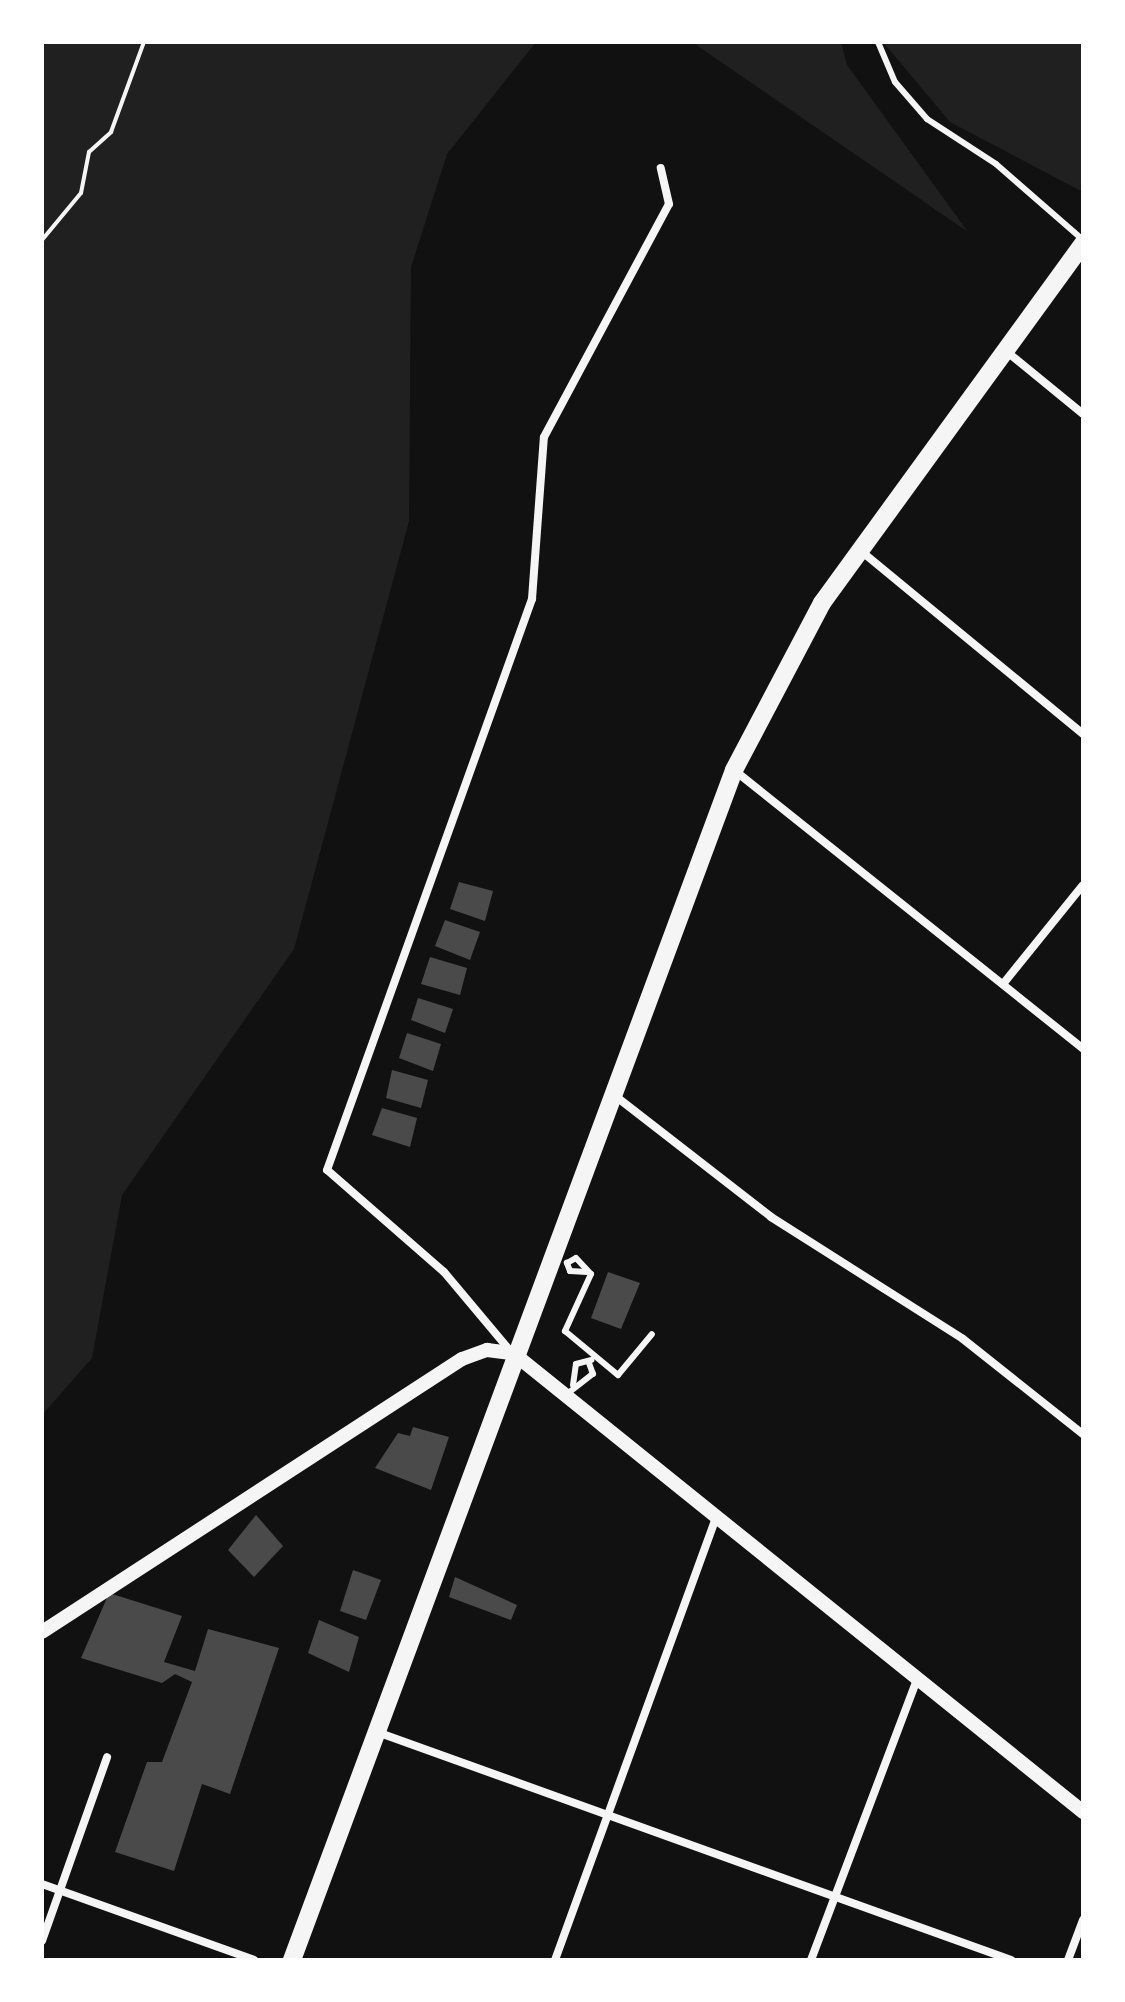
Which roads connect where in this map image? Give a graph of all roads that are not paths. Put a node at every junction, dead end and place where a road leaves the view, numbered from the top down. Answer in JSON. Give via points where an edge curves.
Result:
{"nodes":[{"id":1,"x":878,"y":42,"type":"edge"},
{"id":2,"x":661,"y":168,"type":"dead end"},
{"id":3,"x":1083,"y":242,"type":"edge"},
{"id":4,"x":1004,"y":350,"type":"junction"},
{"id":5,"x":1083,"y":414,"type":"edge"},
{"id":6,"x":859,"y":550,"type":"junction"},
{"id":7,"x":1083,"y":734,"type":"edge"},
{"id":8,"x":734,"y":770,"type":"junction"},
{"id":9,"x":1083,"y":885,"type":"edge"},
{"id":10,"x":1003,"y":984,"type":"junction"},
{"id":11,"x":1083,"y":1049,"type":"edge"},
{"id":12,"x":612,"y":1094,"type":"junction"},
{"id":13,"x":550,"y":1255,"type":"junction"},
{"id":14,"x":652,"y":1334,"type":"dead end"},
{"id":15,"x":513,"y":1353,"type":"junction"},
{"id":16,"x":594,"y":1356,"type":"junction"},
{"id":17,"x":589,"y":1363,"type":"junction"},
{"id":18,"x":570,"y":1390,"type":"junction"},
{"id":19,"x":1083,"y":1434,"type":"edge"},
{"id":20,"x":716,"y":1517,"type":"junction"},
{"id":21,"x":42,"y":1632,"type":"edge"},
{"id":22,"x":917,"y":1679,"type":"junction"},
{"id":23,"x":377,"y":1732,"type":"junction"},
{"id":24,"x":107,"y":1757,"type":"dead end"},
{"id":25,"x":1083,"y":1812,"type":"edge"},
{"id":26,"x":608,"y":1815,"type":"junction"},
{"id":27,"x":42,"y":1884,"type":"edge"},
{"id":28,"x":60,"y":1891,"type":"junction"},
{"id":29,"x":835,"y":1897,"type":"junction"},
{"id":30,"x":1083,"y":1920,"type":"edge"},
{"id":31,"x":42,"y":1941,"type":"edge"},
{"id":32,"x":254,"y":1960,"type":"edge"},
{"id":33,"x":292,"y":1960,"type":"edge"},
{"id":34,"x":555,"y":1960,"type":"edge"},
{"id":35,"x":811,"y":1960,"type":"edge"},
{"id":36,"x":1011,"y":1960,"type":"edge"},
{"id":37,"x":1068,"y":1960,"type":"edge"}],
"edges":[{"from":1,"to":3,"type":"lane","via":[[895,82],[927,119],[996,164]]},
{"from":2,"to":15,"type":"street","via":[[669,204],[544,437],[528,611],[327,1170],[444,1272]]},
{"from":3,"to":4,"type":"main road"},
{"from":4,"to":5,"type":"street"},
{"from":4,"to":6,"type":"main road"},
{"from":6,"to":7,"type":"street"},
{"from":6,"to":8,"type":"main road","via":[[822,603]]},
{"from":8,"to":10,"type":"street"},
{"from":8,"to":12,"type":"main road"},
{"from":9,"to":10,"type":"street"},
{"from":10,"to":11,"type":"street"},
{"from":12,"to":13,"type":"main road"},
{"from":12,"to":19,"type":"street","via":[[771,1217],[963,1339]]},
{"from":13,"to":15,"type":"main road"},
{"from":13,"to":16,"type":"lane","via":[[567,1263],[576,1258],[587,1272],[565,1331]]},
{"from":14,"to":16,"type":"lane","via":[[618,1375]]},
{"from":15,"to":18,"type":"street"},
{"from":15,"to":21,"type":"street","via":[[487,1350],[462,1359]]},
{"from":15,"to":23,"type":"main road"},
{"from":16,"to":17,"type":"lane"},
{"from":17,"to":18,"type":"lane","via":[[576,1364]]},
{"from":17,"to":18,"type":"lane","via":[[593,1374]]},
{"from":18,"to":20,"type":"street"},
{"from":20,"to":22,"type":"street"},
{"from":20,"to":26,"type":"street"},
{"from":22,"to":25,"type":"street"},
{"from":22,"to":29,"type":"street"},
{"from":23,"to":26,"type":"street"},
{"from":23,"to":33,"type":"main road"},
{"from":24,"to":28,"type":"street"},
{"from":26,"to":29,"type":"street"},
{"from":26,"to":34,"type":"street"},
{"from":27,"to":28,"type":"street"},
{"from":28,"to":31,"type":"street"},
{"from":28,"to":32,"type":"street"},
{"from":29,"to":35,"type":"street"},
{"from":29,"to":36,"type":"street"},
{"from":30,"to":37,"type":"street"}]}
